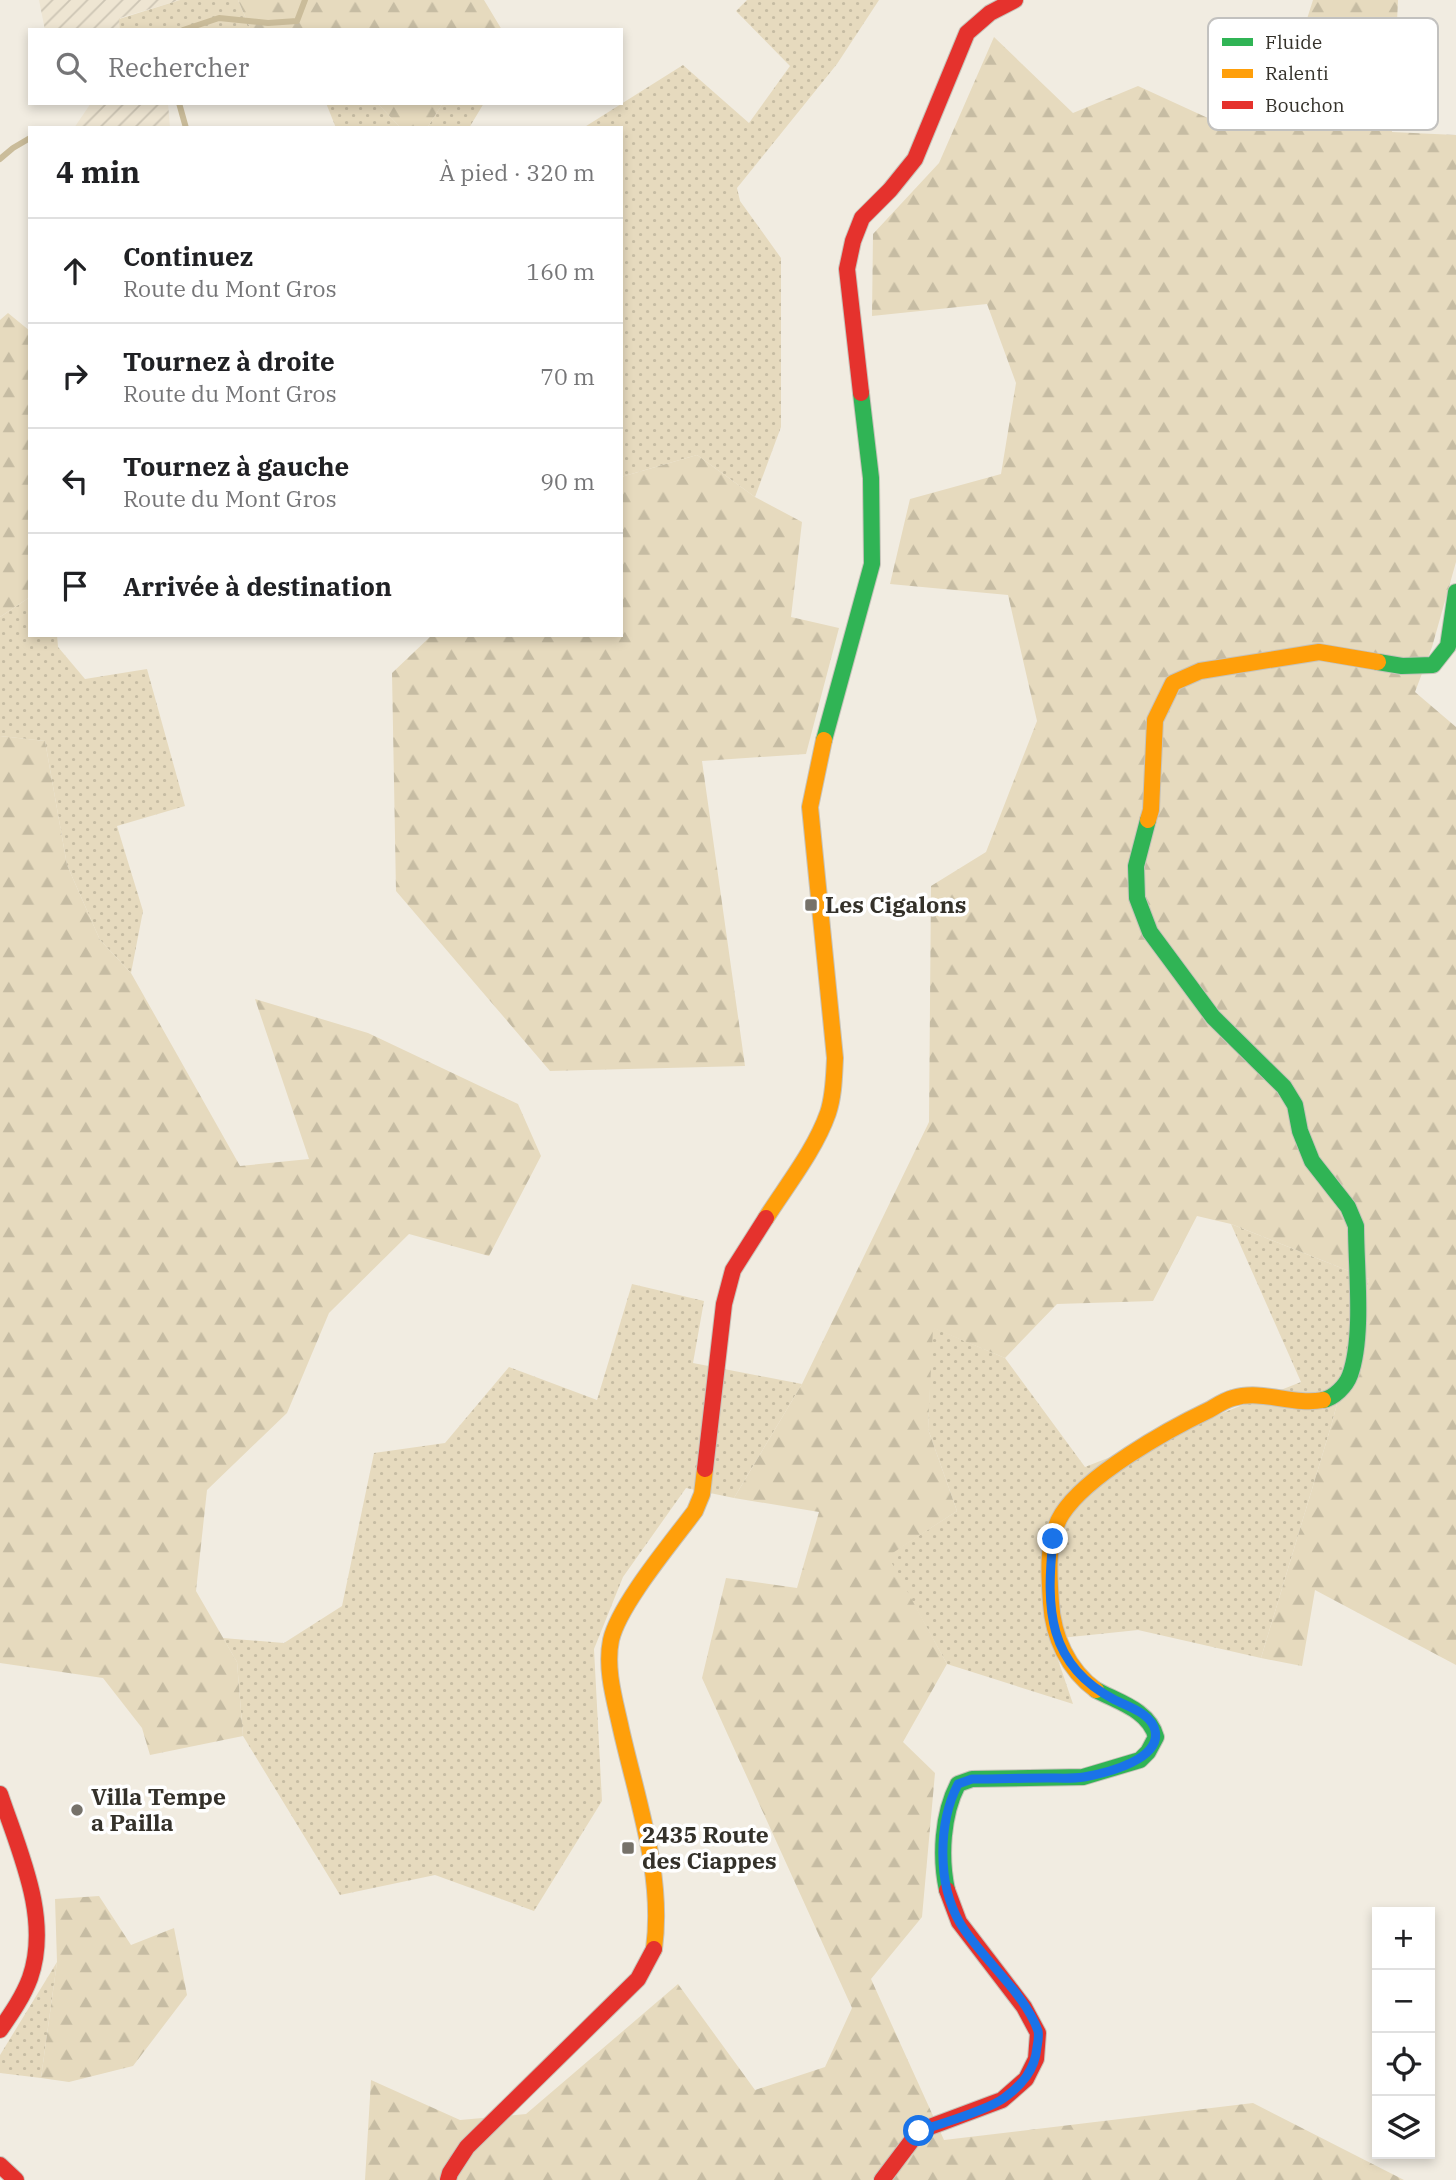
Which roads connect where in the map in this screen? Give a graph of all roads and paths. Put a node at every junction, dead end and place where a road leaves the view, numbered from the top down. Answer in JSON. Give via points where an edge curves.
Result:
{"nodes":[{"id":1,"x":1015,"y":0,"type":"edge"},
{"id":2,"x":1456,"y":592,"type":"edge"},
{"id":3,"x":0,"y":1794,"type":"edge"},
{"id":4,"x":0,"y":2030,"type":"edge"},
{"id":5,"x":0,"y":2165,"type":"edge"},
{"id":6,"x":16,"y":2180,"type":"edge"},
{"id":7,"x":448,"y":2180,"type":"edge"},
{"id":8,"x":882,"y":2180,"type":"edge"}],
"edges":[{"from":1,"to":7,"type":"street","via":[[967,33],[915,159],[862,218],[847,269],[871,478],[872,564],[817,765],[810,807],[834,1086],[828,1113],[811,1147],[733,1270],[724,1304],[702,1494],[695,1511],[622,1612],[611,1639],[613,1692],[652,1864],[658,1910],[654,1948],[638,1979],[467,2147]]},
{"from":2,"to":8,"type":"street","via":[[1448,646],[1433,665],[1402,666],[1319,652],[1200,671],[1173,683],[1155,720],[1151,810],[1136,866],[1137,898],[1150,932],[1213,1017],[1284,1087],[1295,1105],[1312,1161],[1348,1207],[1356,1226],[1355,1354],[1349,1378],[1332,1398],[1312,1402],[1265,1395],[1233,1398],[1166,1430],[1084,1488],[1061,1515],[1049,1574],[1052,1622],[1062,1648],[1078,1675],[1094,1689],[1142,1714],[1153,1725],[1156,1737],[1140,1760],[1083,1777],[972,1779],[958,1784],[949,1801],[942,1866],[948,1894],[960,1922],[1038,2033],[1036,2059],[1026,2080],[1002,2100],[919,2131]]},
{"from":3,"to":4,"type":"street","via":[[32,1895],[36,1937],[33,1969]]},
{"from":5,"to":6,"type":"street"}]}
